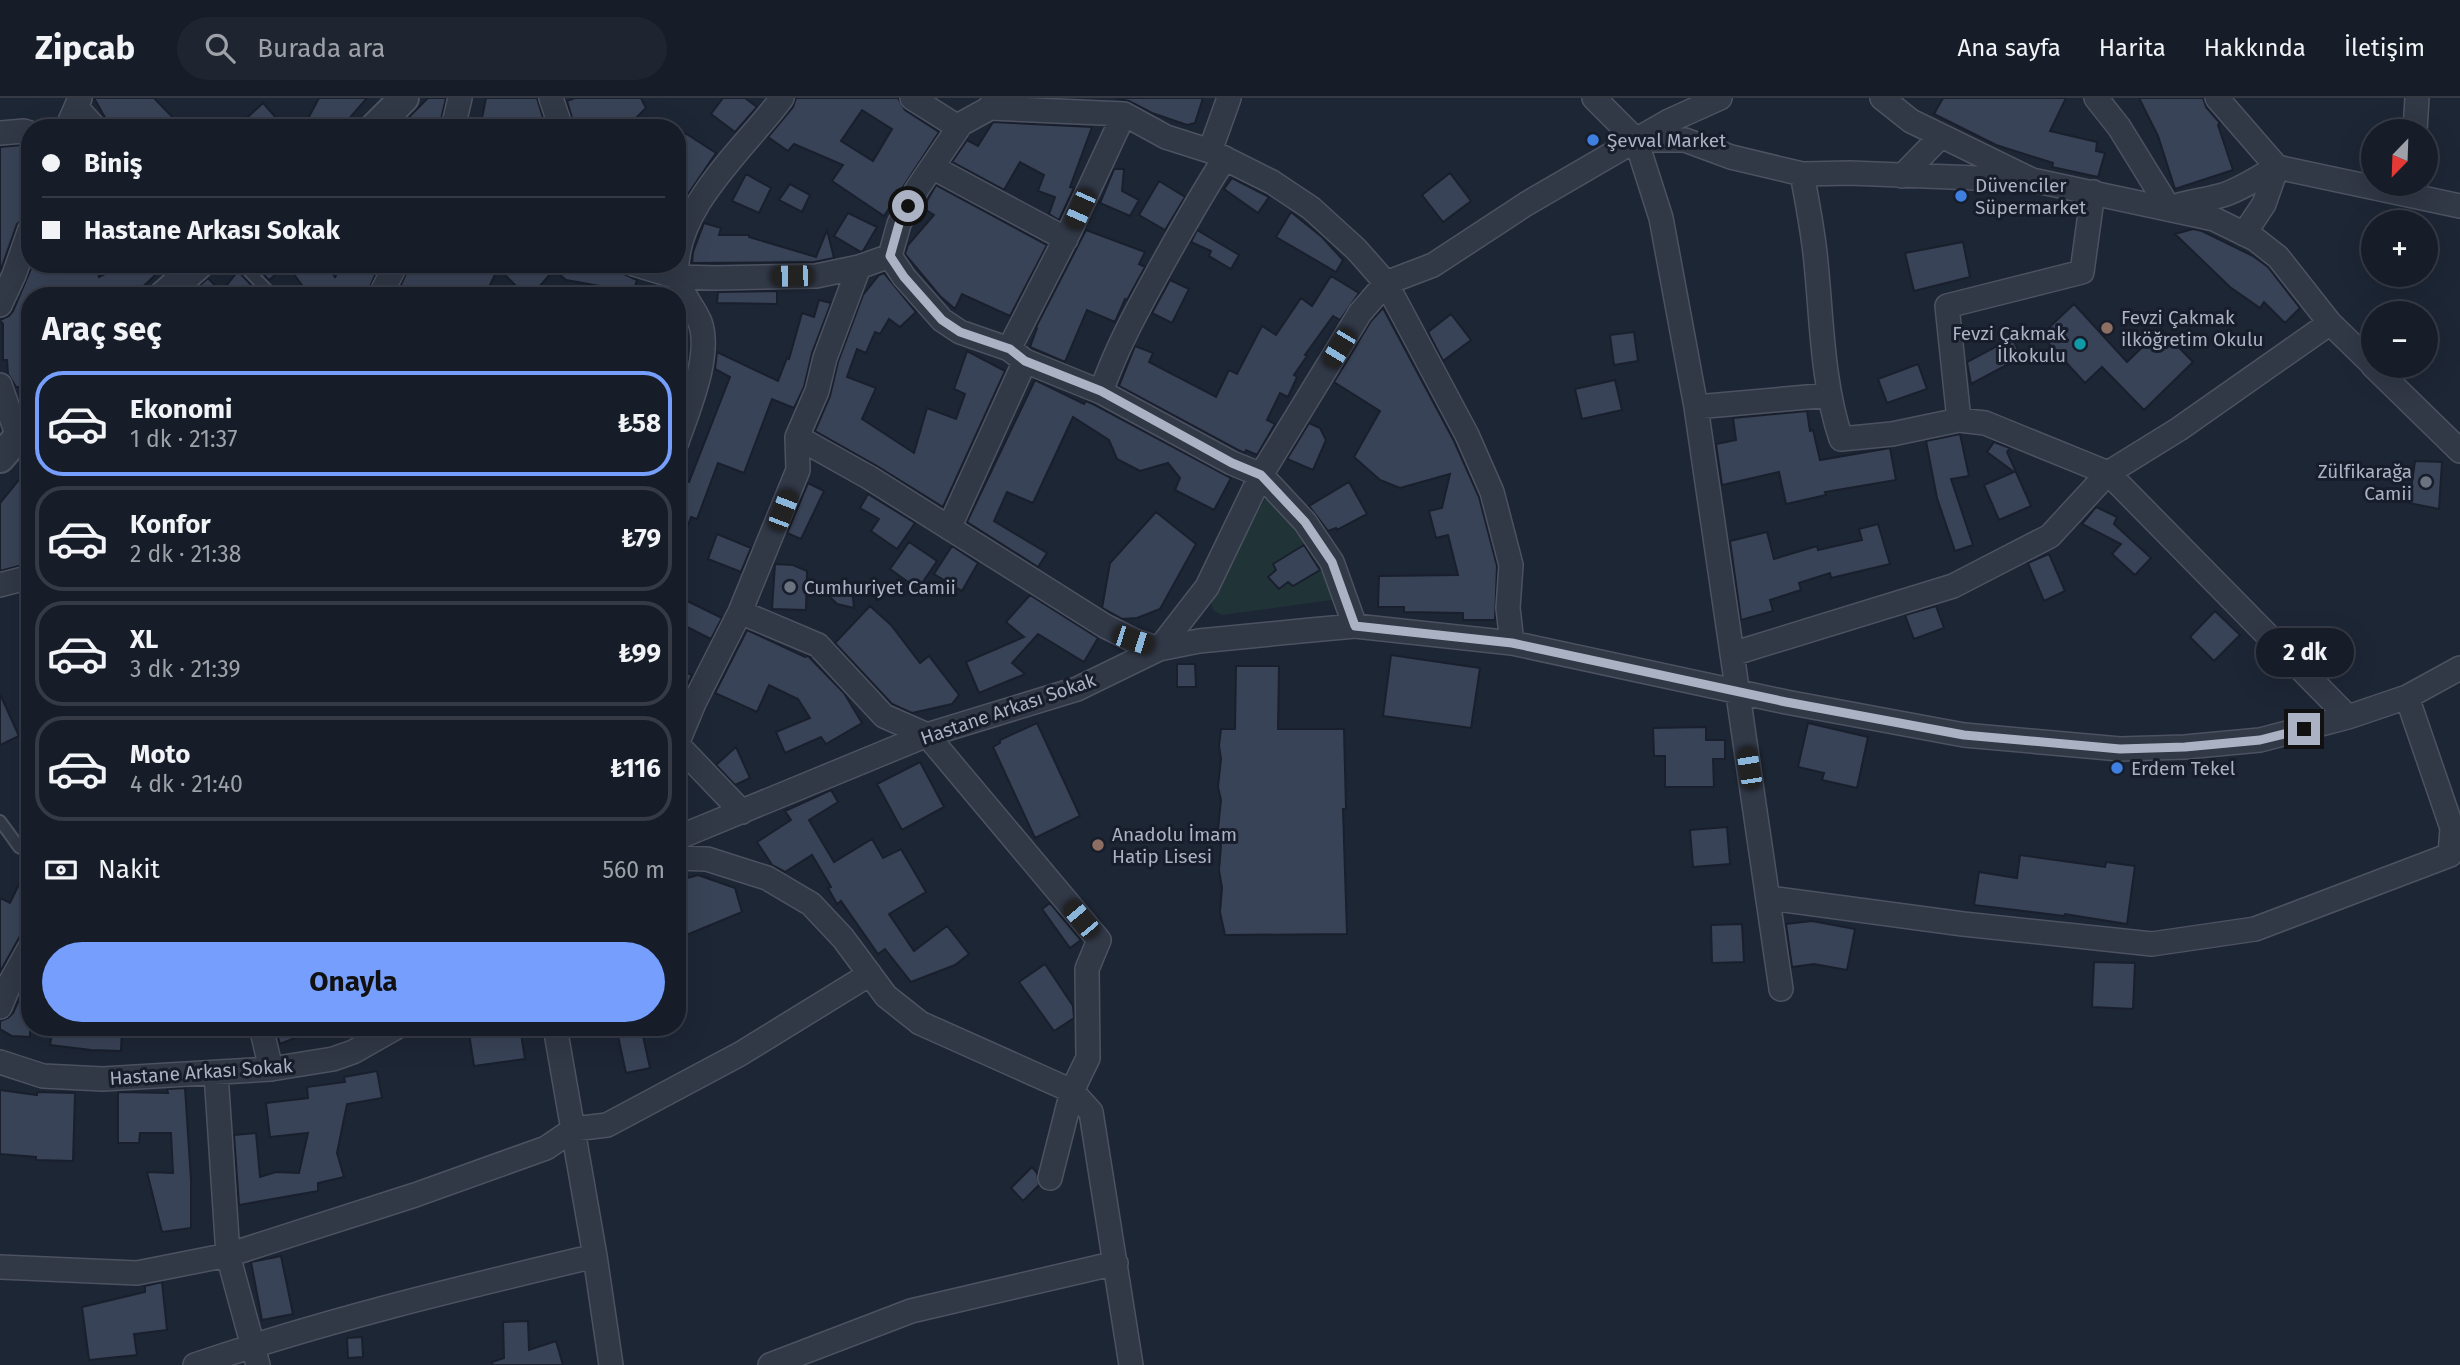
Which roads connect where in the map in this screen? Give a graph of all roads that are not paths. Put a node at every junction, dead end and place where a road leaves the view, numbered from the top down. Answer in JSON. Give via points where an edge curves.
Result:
{"nodes":[{"id":1,"x":388,"y":98,"type":"edge"},
{"id":2,"x":404,"y":98,"type":"edge"},
{"id":3,"x":460,"y":98,"type":"edge"},
{"id":4,"x":782,"y":98,"type":"edge"},
{"id":5,"x":912,"y":98,"type":"edge"},
{"id":6,"x":1229,"y":98,"type":"edge"},
{"id":7,"x":1594,"y":98,"type":"edge"},
{"id":8,"x":1720,"y":98,"type":"edge"},
{"id":9,"x":1882,"y":98,"type":"edge"},
{"id":10,"x":2096,"y":98,"type":"edge"},
{"id":11,"x":2217,"y":98,"type":"edge"},
{"id":12,"x":2417,"y":98,"type":"edge"},
{"id":13,"x":555,"y":99,"type":"edge"},
{"id":14,"x":78,"y":102,"type":"edge"},
{"id":15,"x":992,"y":103,"type":"edge"},
{"id":16,"x":1124,"y":114,"type":"junction"},
{"id":17,"x":71,"y":119,"type":"edge"},
{"id":18,"x":89,"y":119,"type":"edge"},
{"id":19,"x":367,"y":119,"type":"edge"},
{"id":20,"x":383,"y":119,"type":"edge"},
{"id":21,"x":455,"y":119,"type":"edge"},
{"id":22,"x":559,"y":119,"type":"edge"},
{"id":23,"x":2416,"y":119,"type":"edge"},
{"id":24,"x":958,"y":127,"type":"junction"},
{"id":25,"x":21,"y":131,"type":"edge"},
{"id":26,"x":0,"y":133,"type":"edge"},
{"id":27,"x":1941,"y":136,"type":"junction"},
{"id":28,"x":1636,"y":140,"type":"junction"},
{"id":29,"x":1217,"y":155,"type":"junction"},
{"id":30,"x":932,"y":167,"type":"junction"},
{"id":31,"x":2277,"y":167,"type":"junction"},
{"id":32,"x":1802,"y":174,"type":"junction"},
{"id":33,"x":1902,"y":176,"type":"junction"},
{"id":34,"x":2032,"y":180,"type":"junction"},
{"id":35,"x":2361,"y":181,"type":"edge"},
{"id":36,"x":2094,"y":192,"type":"junction"},
{"id":37,"x":2429,"y":196,"type":"edge"},
{"id":38,"x":2460,"y":206,"type":"edge"},
{"id":39,"x":2169,"y":208,"type":"junction"},
{"id":40,"x":686,"y":229,"type":"edge"},
{"id":41,"x":2244,"y":234,"type":"junction"},
{"id":42,"x":1066,"y":239,"type":"junction"},
{"id":43,"x":21,"y":247,"type":"edge"},
{"id":44,"x":890,"y":256,"type":"junction"},
{"id":45,"x":859,"y":267,"type":"junction"},
{"id":46,"x":172,"y":273,"type":"edge"},
{"id":47,"x":189,"y":273,"type":"edge"},
{"id":48,"x":251,"y":273,"type":"edge"},
{"id":49,"x":664,"y":273,"type":"edge"},
{"id":50,"x":677,"y":273,"type":"edge"},
{"id":51,"x":7,"y":274,"type":"edge"},
{"id":52,"x":677,"y":277,"type":"junction"},
{"id":53,"x":1386,"y":283,"type":"junction"},
{"id":54,"x":159,"y":287,"type":"edge"},
{"id":55,"x":173,"y":287,"type":"edge"},
{"id":56,"x":264,"y":287,"type":"edge"},
{"id":57,"x":682,"y":287,"type":"edge"},
{"id":58,"x":686,"y":294,"type":"edge"},
{"id":59,"x":0,"y":305,"type":"edge"},
{"id":60,"x":2330,"y":323,"type":"junction"},
{"id":61,"x":2361,"y":354,"type":"edge"},
{"id":62,"x":1017,"y":355,"type":"junction"},
{"id":63,"x":2385,"y":378,"type":"edge"},
{"id":64,"x":0,"y":386,"type":"edge"},
{"id":65,"x":1101,"y":391,"type":"junction"},
{"id":66,"x":1830,"y":395,"type":"junction"},
{"id":67,"x":1696,"y":407,"type":"junction"},
{"id":68,"x":686,"y":412,"type":"edge"},
{"id":69,"x":1959,"y":420,"type":"junction"},
{"id":70,"x":19,"y":437,"type":"edge"},
{"id":71,"x":797,"y":437,"type":"junction"},
{"id":72,"x":2460,"y":452,"type":"edge"},
{"id":73,"x":2108,"y":473,"type":"junction"},
{"id":74,"x":0,"y":474,"type":"edge"},
{"id":75,"x":1261,"y":475,"type":"junction"},
{"id":76,"x":949,"y":528,"type":"junction"},
{"id":77,"x":21,"y":579,"type":"edge"},
{"id":78,"x":0,"y":585,"type":"edge"},
{"id":79,"x":740,"y":612,"type":"junction"},
{"id":80,"x":1355,"y":626,"type":"junction"},
{"id":81,"x":1512,"y":643,"type":"junction"},
{"id":82,"x":1159,"y":649,"type":"junction"},
{"id":83,"x":1732,"y":654,"type":"junction"},
{"id":84,"x":2460,"y":668,"type":"edge"},
{"id":85,"x":1737,"y":691,"type":"junction"},
{"id":86,"x":2407,"y":697,"type":"junction"},
{"id":87,"x":2348,"y":717,"type":"junction"},
{"id":88,"x":686,"y":722,"type":"edge"},
{"id":89,"x":927,"y":735,"type":"junction"},
{"id":90,"x":686,"y":753,"type":"edge"},
{"id":91,"x":742,"y":812,"type":"junction"},
{"id":92,"x":0,"y":821,"type":"edge"},
{"id":93,"x":686,"y":834,"type":"edge"},
{"id":94,"x":21,"y":848,"type":"edge"},
{"id":95,"x":686,"y":858,"type":"edge"},
{"id":96,"x":1769,"y":898,"type":"junction"},
{"id":97,"x":21,"y":959,"type":"edge"},
{"id":98,"x":870,"y":974,"type":"junction"},
{"id":99,"x":5,"y":980,"type":"edge"},
{"id":100,"x":1781,"y":989,"type":"dead end"},
{"id":101,"x":0,"y":1007,"type":"edge"},
{"id":102,"x":263,"y":1036,"type":"edge"},
{"id":103,"x":381,"y":1036,"type":"edge"},
{"id":104,"x":557,"y":1036,"type":"edge"},
{"id":105,"x":0,"y":1062,"type":"edge"},
{"id":106,"x":271,"y":1069,"type":"junction"},
{"id":107,"x":216,"y":1073,"type":"junction"},
{"id":108,"x":1072,"y":1091,"type":"junction"},
{"id":109,"x":574,"y":1129,"type":"junction"},
{"id":110,"x":1050,"y":1178,"type":"dead end"},
{"id":111,"x":228,"y":1255,"type":"junction"},
{"id":112,"x":595,"y":1256,"type":"junction"},
{"id":113,"x":1116,"y":1264,"type":"junction"},
{"id":114,"x":0,"y":1267,"type":"edge"},
{"id":115,"x":256,"y":1355,"type":"edge"},
{"id":116,"x":195,"y":1365,"type":"edge"},
{"id":117,"x":611,"y":1365,"type":"edge"},
{"id":118,"x":770,"y":1365,"type":"edge"},
{"id":119,"x":1132,"y":1365,"type":"edge"}],
"edges":[{"from":1,"to":19,"type":"street"},
{"from":2,"to":20,"type":"street"},
{"from":3,"to":21,"type":"street"},
{"from":4,"to":40,"type":"street","via":[[703,194]]},
{"from":5,"to":24,"type":"street"},
{"from":6,"to":29,"type":"street"},
{"from":7,"to":28,"type":"street"},
{"from":8,"to":28,"type":"street"},
{"from":9,"to":27,"type":"street","via":[[1911,121]]},
{"from":10,"to":39,"type":"street"},
{"from":11,"to":31,"type":"street"},
{"from":12,"to":23,"type":"street"},
{"from":13,"to":22,"type":"street"},
{"from":14,"to":17,"type":"street"},
{"from":14,"to":18,"type":"street"},
{"from":15,"to":16,"type":"street"},
{"from":15,"to":24,"type":"street"},
{"from":16,"to":29,"type":"street","via":[[1166,137]]},
{"from":16,"to":42,"type":"street"},
{"from":24,"to":30,"type":"street"},
{"from":25,"to":26,"type":"street"},
{"from":27,"to":33,"type":"street"},
{"from":27,"to":34,"type":"street"},
{"from":28,"to":32,"type":"street","via":[[1685,140]]},
{"from":28,"to":53,"type":"street","via":[[1433,265]]},
{"from":28,"to":67,"type":"street","via":[[1661,218]]},
{"from":29,"to":53,"type":"street","via":[[1311,208],[1356,248]]},
{"from":29,"to":65,"type":"street","via":[[1134,315]]},
{"from":30,"to":42,"type":"street"},
{"from":30,"to":44,"type":"street","via":[[899,224]]},
{"from":31,"to":35,"type":"street"},
{"from":31,"to":39,"type":"street","via":[[2235,190]]},
{"from":31,"to":41,"type":"street","via":[[2264,204]]},
{"from":32,"to":33,"type":"street"},
{"from":32,"to":66,"type":"street"},
{"from":33,"to":34,"type":"street"},
{"from":34,"to":36,"type":"street"},
{"from":36,"to":39,"type":"street"},
{"from":36,"to":69,"type":"street","via":[[2082,272],[1947,306]]},
{"from":37,"to":38,"type":"street"},
{"from":39,"to":41,"type":"street","via":[[2214,219]]},
{"from":41,"to":60,"type":"street","via":[[2278,257]]},
{"from":42,"to":62,"type":"street"},
{"from":43,"to":51,"type":"street"},
{"from":44,"to":45,"type":"street"},
{"from":44,"to":62,"type":"street","via":[[942,320]]},
{"from":45,"to":52,"type":"street","via":[[816,276]]},
{"from":45,"to":71,"type":"street"},
{"from":46,"to":54,"type":"street"},
{"from":47,"to":55,"type":"street"},
{"from":48,"to":56,"type":"lane"},
{"from":49,"to":52,"type":"street"},
{"from":50,"to":52,"type":"street"},
{"from":51,"to":59,"type":"street"},
{"from":52,"to":57,"type":"street"},
{"from":53,"to":75,"type":"street","via":[[1360,313]]},
{"from":53,"to":81,"type":"street","via":[[1492,492],[1511,565],[1508,608]]},
{"from":58,"to":68,"type":"street","via":[[702,335],[701,362]]},
{"from":60,"to":61,"type":"street"},
{"from":60,"to":73,"type":"street"},
{"from":62,"to":65,"type":"street"},
{"from":62,"to":76,"type":"street"},
{"from":63,"to":72,"type":"street"},
{"from":64,"to":70,"type":"street"},
{"from":65,"to":75,"type":"street"},
{"from":66,"to":67,"type":"street"},
{"from":66,"to":69,"type":"street","via":[[1841,439]]},
{"from":67,"to":83,"type":"street"},
{"from":69,"to":73,"type":"street","via":[[1985,423]]},
{"from":70,"to":74,"type":"street"},
{"from":71,"to":76,"type":"street"},
{"from":71,"to":79,"type":"street","via":[[798,470]]},
{"from":73,"to":83,"type":"street","via":[[2050,536],[1953,586]]},
{"from":73,"to":87,"type":"street"},
{"from":75,"to":80,"type":"street","via":[[1326,552]]},
{"from":75,"to":82,"type":"street","via":[[1208,587]]},
{"from":76,"to":82,"type":"street","via":[[1105,626]]},
{"from":77,"to":78,"type":"street"},
{"from":79,"to":88,"type":"street"},
{"from":79,"to":89,"type":"street","via":[[818,645],[884,716]]},
{"from":80,"to":81,"type":"street","name":"Hastane Arkası Sokak"},
{"from":80,"to":82,"type":"street","name":"Hastane Arkası Sokak"},
{"from":81,"to":85,"type":"street","name":"Hastane Arkası Sokak"},
{"from":82,"to":89,"type":"street","name":"Hastane Arkası Sokak","via":[[1077,689]]},
{"from":83,"to":85,"type":"street"},
{"from":84,"to":86,"type":"street","name":"Hastane Arkası Sokak"},
{"from":85,"to":87,"type":"street","name":"Hastane Arkası Sokak","via":[[1964,735],[2120,749],[2260,740]]},
{"from":85,"to":96,"type":"street"},
{"from":86,"to":87,"type":"street","name":"Hastane Arkası Sokak"},
{"from":86,"to":96,"type":"street","via":[[2452,828],[2450,855],[2255,929],[2152,944]]},
{"from":89,"to":91,"type":"street","name":"Hastane Arkası Sokak"},
{"from":89,"to":108,"type":"street","via":[[1099,940],[1087,969],[1088,1058]]},
{"from":90,"to":91,"type":"street"},
{"from":91,"to":93,"type":"street","name":"Hastane Arkası Sokak"},
{"from":92,"to":94,"type":"lane"},
{"from":95,"to":98,"type":"street","via":[[707,859],[767,878],[811,904]]},
{"from":96,"to":100,"type":"street"},
{"from":97,"to":99,"type":"street"},
{"from":98,"to":108,"type":"street","via":[[886,996],[920,1023]]},
{"from":98,"to":109,"type":"street","via":[[740,1054],[607,1125]]},
{"from":99,"to":101,"type":"street"},
{"from":102,"to":106,"type":"street"},
{"from":103,"to":106,"type":"street","name":"Hastane Arkası Sokak","via":[[333,1059]]},
{"from":104,"to":109,"type":"street"},
{"from":105,"to":107,"type":"street","name":"Hastane Arkası Sokak","via":[[43,1076],[103,1079]]},
{"from":106,"to":107,"type":"street","name":"Hastane Arkası Sokak"},
{"from":107,"to":111,"type":"street"},
{"from":108,"to":110,"type":"street"},
{"from":108,"to":113,"type":"street","via":[[1091,1112]]},
{"from":109,"to":111,"type":"street","via":[[546,1148]]},
{"from":109,"to":112,"type":"street"},
{"from":111,"to":114,"type":"street","via":[[137,1273]]},
{"from":111,"to":115,"type":"street"},
{"from":112,"to":115,"type":"street","via":[[450,1290]]},
{"from":112,"to":117,"type":"street"},
{"from":113,"to":118,"type":"street","via":[[911,1311]]},
{"from":113,"to":119,"type":"street"},
{"from":115,"to":116,"type":"street"}]}
